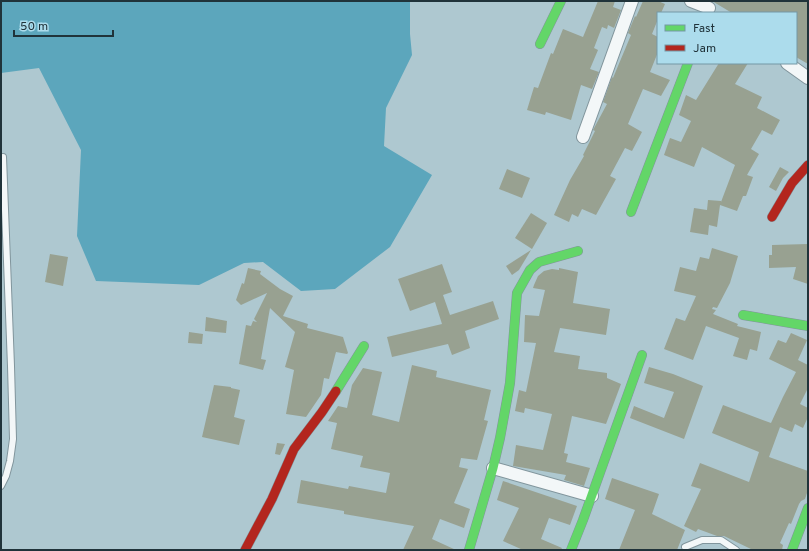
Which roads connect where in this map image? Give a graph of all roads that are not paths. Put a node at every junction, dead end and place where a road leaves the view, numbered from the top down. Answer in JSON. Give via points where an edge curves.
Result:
{"nodes":[{"id":1,"x":561,"y":1,"type":"edge"},
{"id":2,"x":632,"y":1,"type":"edge"},
{"id":3,"x":691,"y":1,"type":"edge"},
{"id":4,"x":712,"y":11,"type":"edge"},
{"id":5,"x":540,"y":44,"type":"dead end"},
{"id":6,"x":688,"y":64,"type":"edge"},
{"id":7,"x":788,"y":64,"type":"edge"},
{"id":8,"x":808,"y":78,"type":"edge"},
{"id":9,"x":583,"y":137,"type":"dead end"},
{"id":10,"x":3,"y":157,"type":"dead end"},
{"id":11,"x":808,"y":165,"type":"edge"},
{"id":12,"x":631,"y":212,"type":"dead end"},
{"id":13,"x":772,"y":217,"type":"dead end"},
{"id":14,"x":578,"y":251,"type":"dead end"},
{"id":15,"x":743,"y":315,"type":"dead end"},
{"id":16,"x":808,"y":326,"type":"edge"},
{"id":17,"x":364,"y":346,"type":"dead end"},
{"id":18,"x":642,"y":355,"type":"dead end"},
{"id":19,"x":493,"y":468,"type":"junction"},
{"id":20,"x":1,"y":486,"type":"edge"},
{"id":21,"x":592,"y":496,"type":"junction"},
{"id":22,"x":808,"y":508,"type":"edge"},
{"id":23,"x":686,"y":546,"type":"dead end"},
{"id":24,"x":245,"y":550,"type":"edge"},
{"id":25,"x":469,"y":550,"type":"edge"},
{"id":26,"x":571,"y":550,"type":"edge"},
{"id":27,"x":736,"y":550,"type":"edge"},
{"id":28,"x":792,"y":550,"type":"edge"}],
"edges":[{"from":1,"to":5,"type":"street"},
{"from":2,"to":9,"type":"street"},
{"from":3,"to":4,"type":"street"},
{"from":6,"to":12,"type":"street"},
{"from":7,"to":8,"type":"street"},
{"from":10,"to":20,"type":"lane","via":[[13,439],[10,461]]},
{"from":11,"to":13,"type":"street","via":[[792,183]]},
{"from":14,"to":19,"type":"street","via":[[539,262],[530,270],[517,292],[510,383]]},
{"from":15,"to":16,"type":"street"},
{"from":17,"to":24,"type":"street","via":[[322,412],[294,449],[272,499]]},
{"from":18,"to":21,"type":"street"},
{"from":19,"to":21,"type":"street"},
{"from":19,"to":25,"type":"street"},
{"from":21,"to":26,"type":"street"},
{"from":22,"to":28,"type":"street"},
{"from":23,"to":27,"type":"lane","via":[[702,540],[721,540]]}]}
